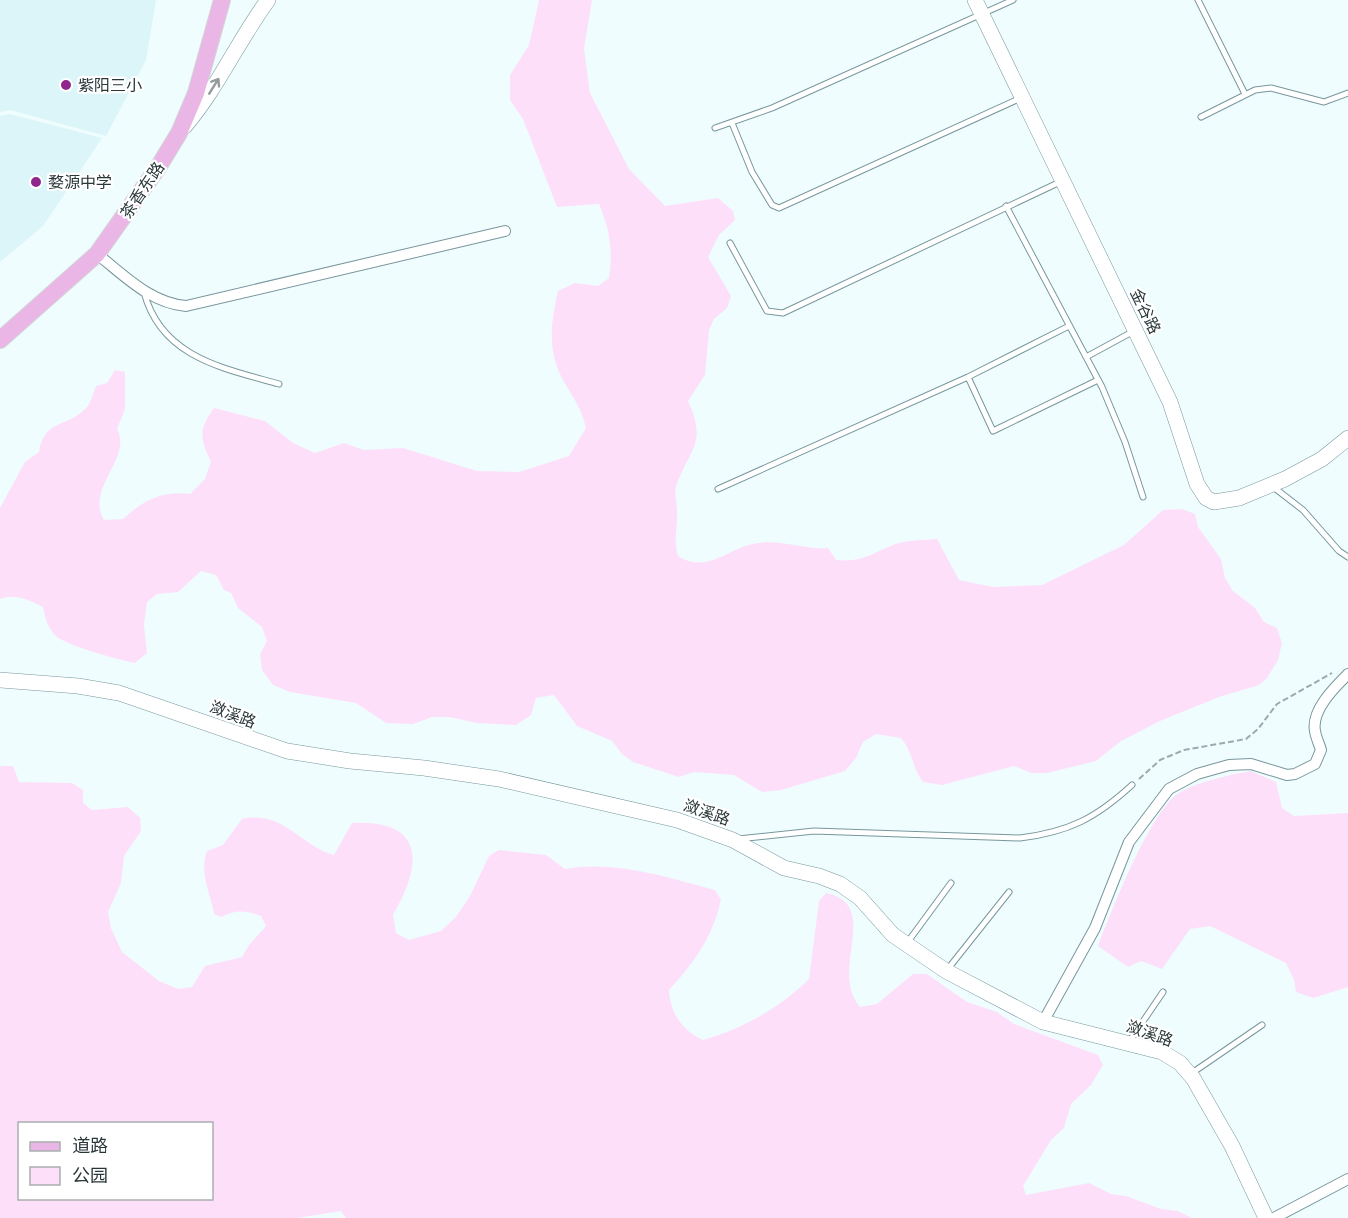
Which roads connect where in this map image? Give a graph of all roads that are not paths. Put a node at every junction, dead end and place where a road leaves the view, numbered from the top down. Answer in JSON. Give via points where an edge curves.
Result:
{"nodes":[{"id":1,"x":222,"y":0,"type":"edge"},
{"id":2,"x":268,"y":0,"type":"edge"},
{"id":3,"x":975,"y":0,"type":"edge"},
{"id":4,"x":1013,"y":0,"type":"edge"},
{"id":5,"x":1198,"y":0,"type":"edge"},
{"id":6,"x":982,"y":15,"type":"junction"},
{"id":7,"x":1348,"y":93,"type":"edge"},
{"id":8,"x":1245,"y":94,"type":"junction"},
{"id":9,"x":1022,"y":97,"type":"junction"},
{"id":10,"x":1201,"y":117,"type":"dead end"},
{"id":11,"x":732,"y":123,"type":"junction"},
{"id":12,"x":715,"y":128,"type":"dead end"},
{"id":13,"x":179,"y":133,"type":"junction"},
{"id":14,"x":1063,"y":181,"type":"junction"},
{"id":15,"x":1006,"y":206,"type":"junction"},
{"id":16,"x":505,"y":231,"type":"dead end"},
{"id":17,"x":730,"y":243,"type":"dead end"},
{"id":18,"x":97,"y":254,"type":"junction"},
{"id":19,"x":144,"y":290,"type":"junction"},
{"id":20,"x":1069,"y":326,"type":"junction"},
{"id":21,"x":1135,"y":330,"type":"junction"},
{"id":22,"x":0,"y":340,"type":"edge"},
{"id":23,"x":1086,"y":357,"type":"junction"},
{"id":24,"x":968,"y":377,"type":"junction"},
{"id":25,"x":1098,"y":380,"type":"junction"},
{"id":26,"x":279,"y":384,"type":"dead end"},
{"id":27,"x":1348,"y":438,"type":"edge"},
{"id":28,"x":1271,"y":484,"type":"junction"},
{"id":29,"x":718,"y":489,"type":"dead end"},
{"id":30,"x":1143,"y":497,"type":"dead end"},
{"id":31,"x":1348,"y":557,"type":"edge"},
{"id":32,"x":1343,"y":672,"type":"edge"},
{"id":33,"x":0,"y":680,"type":"edge"},
{"id":34,"x":1132,"y":785,"type":"road end"},
{"id":35,"x":733,"y":840,"type":"junction"},
{"id":36,"x":951,"y":883,"type":"dead end"},
{"id":37,"x":1009,"y":892,"type":"dead end"},
{"id":38,"x":907,"y":944,"type":"junction"},
{"id":39,"x":946,"y":971,"type":"junction"},
{"id":40,"x":1163,"y":992,"type":"dead end"},
{"id":41,"x":1042,"y":1022,"type":"junction"},
{"id":42,"x":1262,"y":1025,"type":"dead end"},
{"id":43,"x":1128,"y":1043,"type":"junction"},
{"id":44,"x":1190,"y":1074,"type":"junction"},
{"id":45,"x":1348,"y":1179,"type":"edge"},
{"id":46,"x":1266,"y":1218,"type":"edge"},
{"id":47,"x":1274,"y":1218,"type":"edge"}],
"edges":[{"from":1,"to":13,"type":"main road","name":"茶香东路","via":[[196,93]]},
{"from":13,"to":2,"type":"street","one_way":true,"via":[[214,88],[246,29]]},
{"from":3,"to":6,"type":"street","name":"金谷路"},
{"from":4,"to":6,"type":"lane"},
{"from":5,"to":8,"type":"lane"},
{"from":6,"to":9,"type":"street","name":"金谷路"},
{"from":6,"to":11,"type":"lane"},
{"from":7,"to":8,"type":"lane","via":[[1324,102],[1271,88]]},
{"from":8,"to":10,"type":"lane"},
{"from":9,"to":11,"type":"lane","via":[[779,208],[772,206],[752,172]]},
{"from":9,"to":14,"type":"street","name":"金谷路"},
{"from":11,"to":12,"type":"lane"},
{"from":13,"to":18,"type":"main road","name":"茶香东路"},
{"from":14,"to":15,"type":"lane"},
{"from":14,"to":21,"type":"street","name":"金谷路"},
{"from":15,"to":17,"type":"lane","via":[[783,313],[767,311]]},
{"from":15,"to":20,"type":"lane"},
{"from":16,"to":19,"type":"street","via":[[186,306],[171,305]]},
{"from":18,"to":19,"type":"street"},
{"from":18,"to":22,"type":"main road","name":"茶香东路"},
{"from":19,"to":26,"type":"lane","via":[[156,323],[181,349]]},
{"from":20,"to":23,"type":"lane"},
{"from":20,"to":24,"type":"lane"},
{"from":21,"to":23,"type":"lane"},
{"from":21,"to":28,"type":"street","name":"金谷路","via":[[1170,402],[1197,484],[1206,498],[1214,502],[1239,498]]},
{"from":23,"to":25,"type":"lane"},
{"from":24,"to":25,"type":"lane","via":[[993,431]]},
{"from":24,"to":29,"type":"lane"},
{"from":25,"to":30,"type":"lane","via":[[1125,441]]},
{"from":27,"to":28,"type":"street","name":"金谷路","via":[[1322,459]]},
{"from":28,"to":31,"type":"lane","via":[[1303,510]]},
{"from":32,"to":41,"type":"street","via":[[1316,719],[1315,732],[1321,750],[1309,769],[1287,775],[1251,764],[1229,765],[1197,774],[1169,789],[1128,842],[1095,928]]},
{"from":33,"to":35,"type":"street","name":"潋溪路","via":[[118,693],[287,751],[499,779],[677,820]]},
{"from":34,"to":35,"type":"lane","via":[[1106,809],[1051,834],[1020,838],[814,831]]},
{"from":35,"to":38,"type":"street","name":"潋溪路","via":[[784,868],[840,884]]},
{"from":36,"to":38,"type":"lane"},
{"from":37,"to":39,"type":"lane"},
{"from":38,"to":39,"type":"street","name":"潋溪路"},
{"from":39,"to":41,"type":"street","name":"潋溪路"},
{"from":40,"to":43,"type":"lane"},
{"from":41,"to":43,"type":"street","name":"潋溪路"},
{"from":42,"to":44,"type":"lane"},
{"from":43,"to":44,"type":"street","name":"潋溪路","via":[[1162,1052]]},
{"from":44,"to":46,"type":"street","name":"潋溪路","via":[[1232,1146]]},
{"from":45,"to":47,"type":"street"}]}
